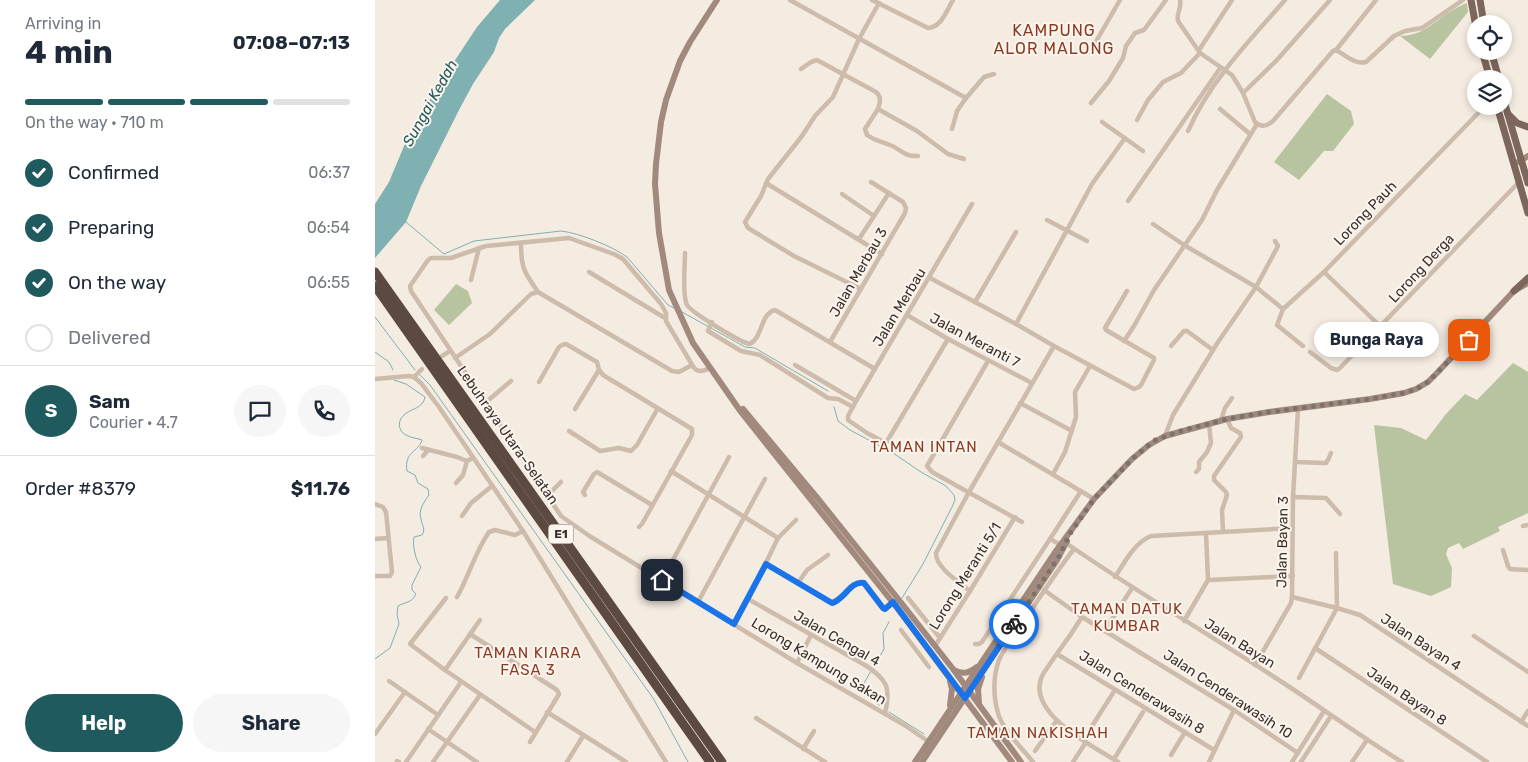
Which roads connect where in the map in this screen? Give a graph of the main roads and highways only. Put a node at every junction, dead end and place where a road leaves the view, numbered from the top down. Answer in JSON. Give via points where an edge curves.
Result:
{"nodes":[{"id":1,"x":717,"y":0,"type":"edge"},
{"id":2,"x":1471,"y":0,"type":"edge"},
{"id":3,"x":1479,"y":0,"type":"edge"},
{"id":4,"x":1474,"y":15,"type":"edge"},
{"id":5,"x":1482,"y":15,"type":"edge"},
{"id":6,"x":1501,"y":115,"type":"edge"},
{"id":7,"x":1507,"y":115,"type":"edge"},
{"id":8,"x":1509,"y":115,"type":"edge"},
{"id":9,"x":1528,"y":127,"type":"edge"},
{"id":10,"x":1528,"y":156,"type":"edge"},
{"id":11,"x":1521,"y":165,"type":"edge"},
{"id":12,"x":1528,"y":183,"type":"edge"},
{"id":13,"x":1528,"y":213,"type":"edge"},
{"id":14,"x":375,"y":272,"type":"edge"},
{"id":15,"x":1528,"y":278,"type":"edge"},
{"id":16,"x":1528,"y":283,"type":"edge"},
{"id":17,"x":375,"y":286,"type":"edge"},
{"id":18,"x":1514,"y":290,"type":"junction"},
{"id":19,"x":397,"y":310,"type":"junction"},
{"id":20,"x":730,"y":396,"type":"junction"},
{"id":21,"x":1063,"y":544,"type":"junction"},
{"id":22,"x":987,"y":664,"type":"junction"},
{"id":23,"x":980,"y":665,"type":"junction"},
{"id":24,"x":953,"y":669,"type":"junction"},
{"id":25,"x":947,"y":674,"type":"junction"},
{"id":26,"x":967,"y":689,"type":"junction"},
{"id":27,"x":963,"y":695,"type":"junction"},
{"id":28,"x":977,"y":709,"type":"junction"},
{"id":29,"x":955,"y":712,"type":"junction"},
{"id":30,"x":947,"y":713,"type":"junction"},
{"id":31,"x":710,"y":762,"type":"edge"},
{"id":32,"x":722,"y":762,"type":"edge"},
{"id":33,"x":915,"y":762,"type":"edge"},
{"id":34,"x":922,"y":762,"type":"edge"},
{"id":35,"x":1012,"y":762,"type":"edge"},
{"id":36,"x":1021,"y":762,"type":"edge"}],
"edges":[{"from":1,"to":20,"type":"main road","via":[[690,42],[668,93],[661,122],[655,184],[669,290],[693,343]]},
{"from":2,"to":4,"type":"main road"},
{"from":3,"to":5,"type":"main road"},
{"from":6,"to":11,"type":"main road"},
{"from":7,"to":11,"type":"main road"},
{"from":8,"to":9,"type":"main road"},
{"from":10,"to":11,"type":"main road"},
{"from":11,"to":12,"type":"main road"},
{"from":11,"to":13,"type":"main road","via":[[1520,182]]},
{"from":14,"to":19,"type":"highway","name":"Lebuhraya Utara–Selatan","number":"E1"},
{"from":15,"to":18,"type":"main road"},
{"from":16,"to":18,"type":"main road"},
{"from":17,"to":19,"type":"highway","name":"Lebuhraya Utara–Selatan","number":"E1"},
{"from":18,"to":21,"type":"main road","via":[[1437,374],[1416,389],[1370,399],[1224,420],[1155,440],[1094,499]]},
{"from":19,"to":31,"type":"highway","name":"Lebuhraya Utara–Selatan","number":"E1"},
{"from":19,"to":32,"type":"highway","name":"Lebuhraya Utara–Selatan","number":"E1"},
{"from":20,"to":24,"type":"main road","via":[[815,494]]},
{"from":20,"to":25,"type":"main road"},
{"from":21,"to":22,"type":"main road","via":[[1060,555]]},
{"from":21,"to":23,"type":"main road"},
{"from":22,"to":26,"type":"main road"},
{"from":22,"to":28,"type":"main road","via":[[978,689]]},
{"from":23,"to":24,"type":"main road","via":[[966,673]]},
{"from":23,"to":26,"type":"main road"},
{"from":24,"to":26,"type":"main road"},
{"from":25,"to":27,"type":"main road"},
{"from":25,"to":30,"type":"main road","via":[[952,698]]},
{"from":26,"to":27,"type":"main road"},
{"from":26,"to":28,"type":"main road"},
{"from":27,"to":28,"type":"main road"},
{"from":27,"to":29,"type":"main road"},
{"from":27,"to":30,"type":"main road"},
{"from":28,"to":29,"type":"main road"},
{"from":28,"to":35,"type":"main road"},
{"from":28,"to":36,"type":"main road"},
{"from":29,"to":34,"type":"main road"},
{"from":30,"to":33,"type":"main road"}]}
